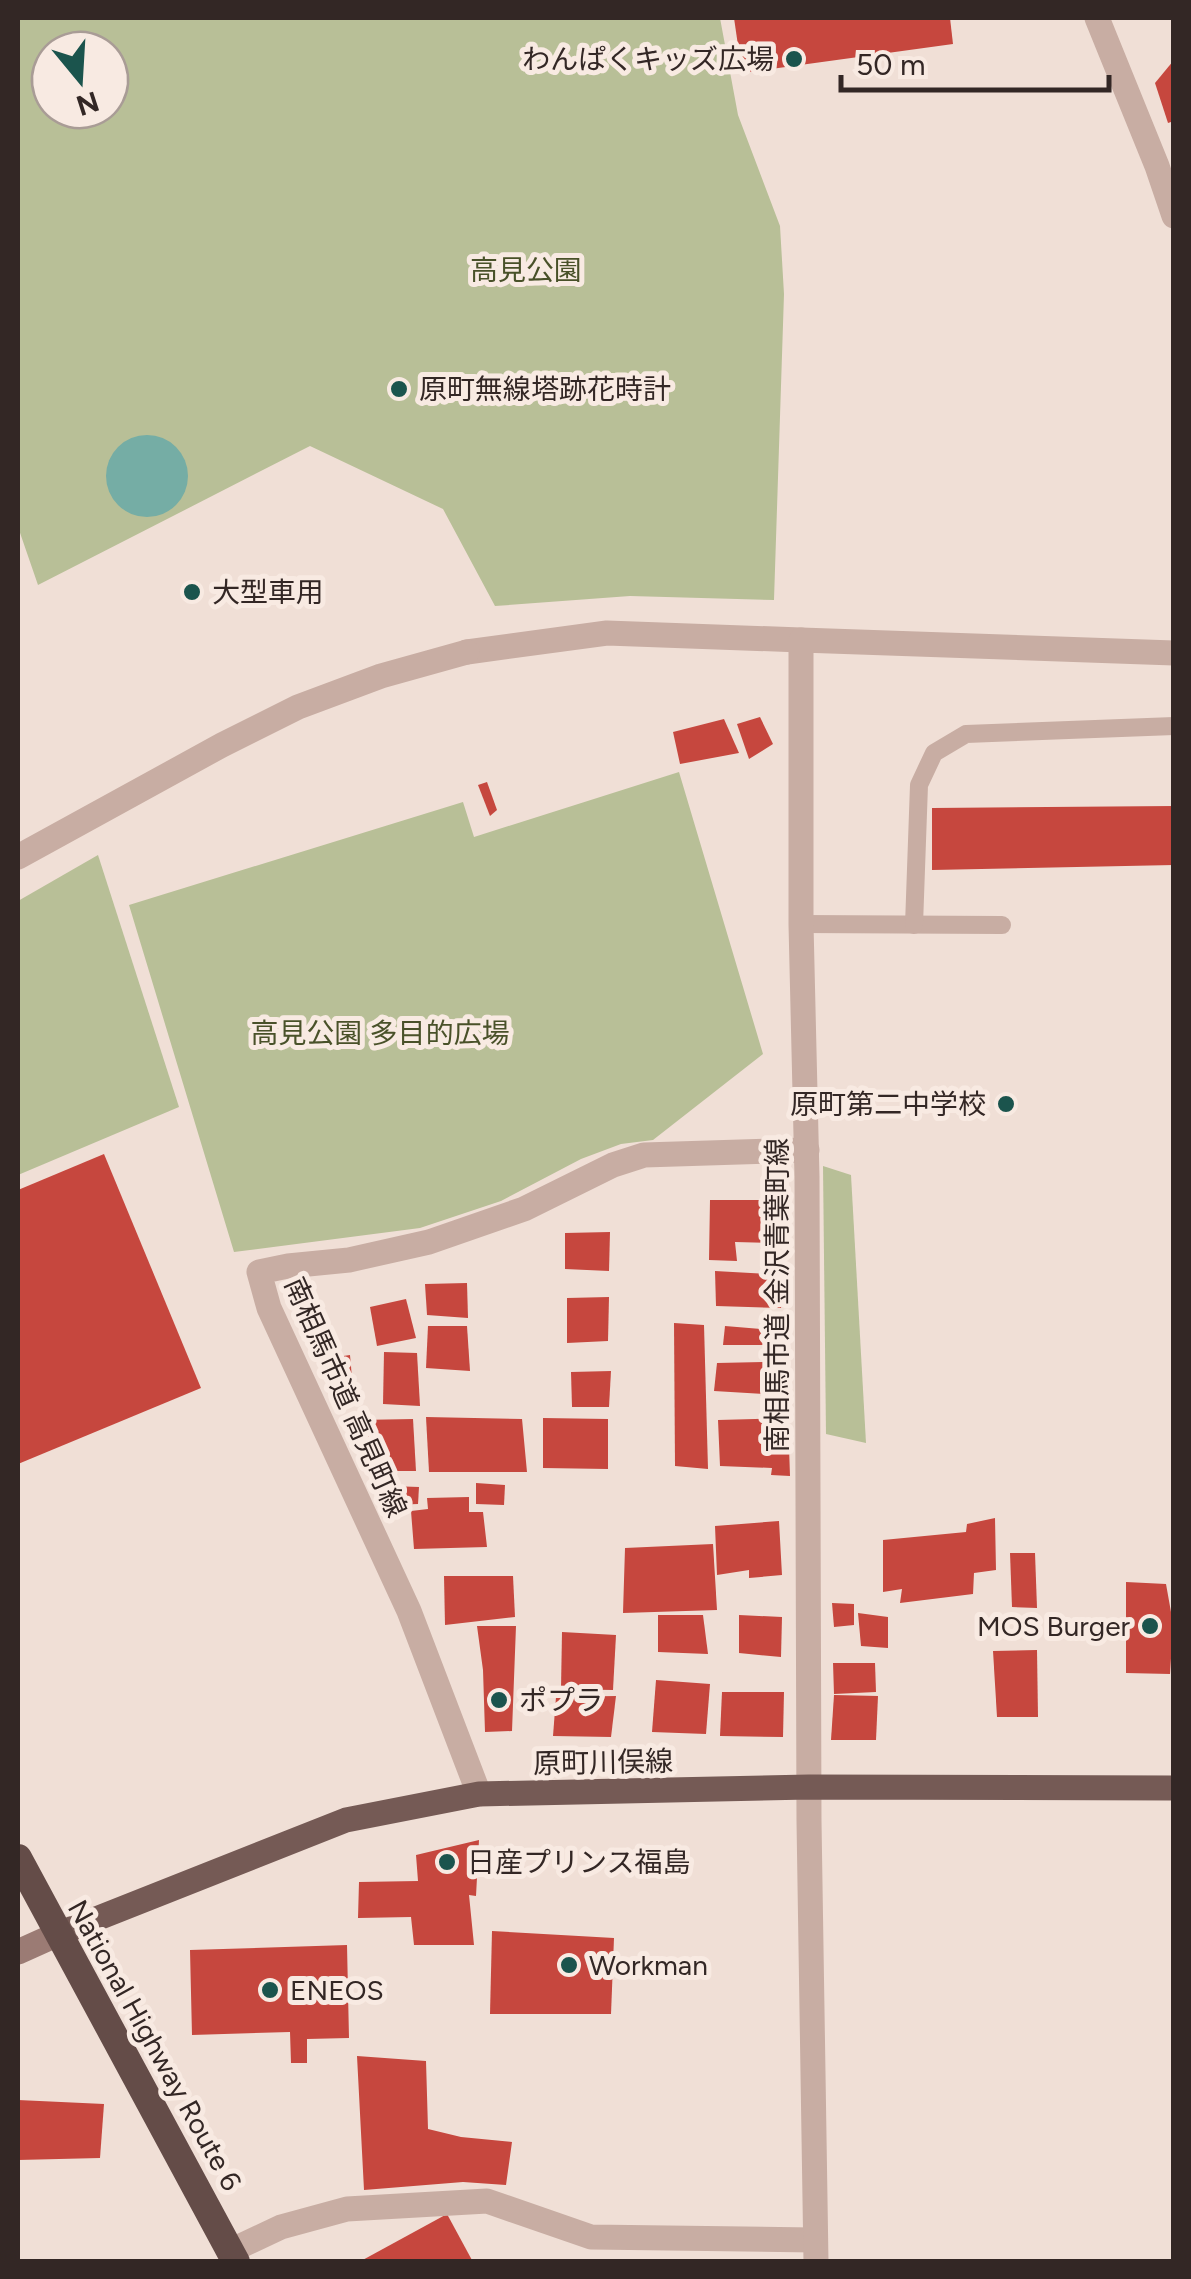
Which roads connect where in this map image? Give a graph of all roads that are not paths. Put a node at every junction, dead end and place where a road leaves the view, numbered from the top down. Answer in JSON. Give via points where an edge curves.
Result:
{"nodes":[{"id":1,"x":1098,"y":18,"type":"edge"},
{"id":2,"x":1174,"y":216,"type":"edge"},
{"id":3,"x":801,"y":640,"type":"junction"},
{"id":4,"x":1174,"y":654,"type":"edge"},
{"id":5,"x":1174,"y":726,"type":"edge"},
{"id":6,"x":18,"y":857,"type":"edge"},
{"id":7,"x":801,"y":924,"type":"junction"},
{"id":8,"x":914,"y":926,"type":"junction"},
{"id":9,"x":1002,"y":926,"type":"dead end"},
{"id":10,"x":807,"y":1150,"type":"junction"},
{"id":11,"x":809,"y":1788,"type":"junction"},
{"id":12,"x":1174,"y":1788,"type":"edge"},
{"id":13,"x":480,"y":1794,"type":"junction"},
{"id":14,"x":18,"y":1858,"type":"edge"},
{"id":15,"x":58,"y":1934,"type":"junction"},
{"id":16,"x":18,"y":1952,"type":"edge"},
{"id":17,"x":815,"y":2251,"type":"edge"},
{"id":18,"x":234,"y":2256,"type":"edge"}],
"edges":[{"from":1,"to":2,"type":"street"},
{"from":3,"to":4,"type":"street"},
{"from":3,"to":6,"type":"street","via":[[607,632],[467,652],[298,707]]},
{"from":3,"to":7,"type":"street","name":"南相馬市道 金沢青葉町線"},
{"from":5,"to":8,"type":"lane","via":[[966,734],[934,753],[919,785]]},
{"from":7,"to":8,"type":"lane"},
{"from":7,"to":10,"type":"street","name":"南相馬市道 金沢青葉町線"},
{"from":8,"to":9,"type":"lane"},
{"from":10,"to":11,"type":"street","name":"南相馬市道 金沢青葉町線"},
{"from":10,"to":13,"type":"street","name":"南相馬市道 高見町線","via":[[644,1155],[524,1209],[429,1242],[259,1272],[268,1308],[409,1611]]},
{"from":11,"to":12,"type":"main road","name":"原町川俣線"},
{"from":11,"to":13,"type":"main road","name":"原町川俣線"},
{"from":11,"to":17,"type":"street","name":"南相馬市道 金沢青葉町線"},
{"from":13,"to":15,"type":"main road","name":"原町川俣線","via":[[346,1820]]},
{"from":14,"to":15,"type":"highway","name":"National Highway Route 6"},
{"from":15,"to":16,"type":"main road"},
{"from":15,"to":18,"type":"highway","name":"National Highway Route 6"},
{"from":17,"to":18,"type":"street","via":[[591,2237],[487,2201],[457,2201],[347,2209],[281,2227]]}]}
